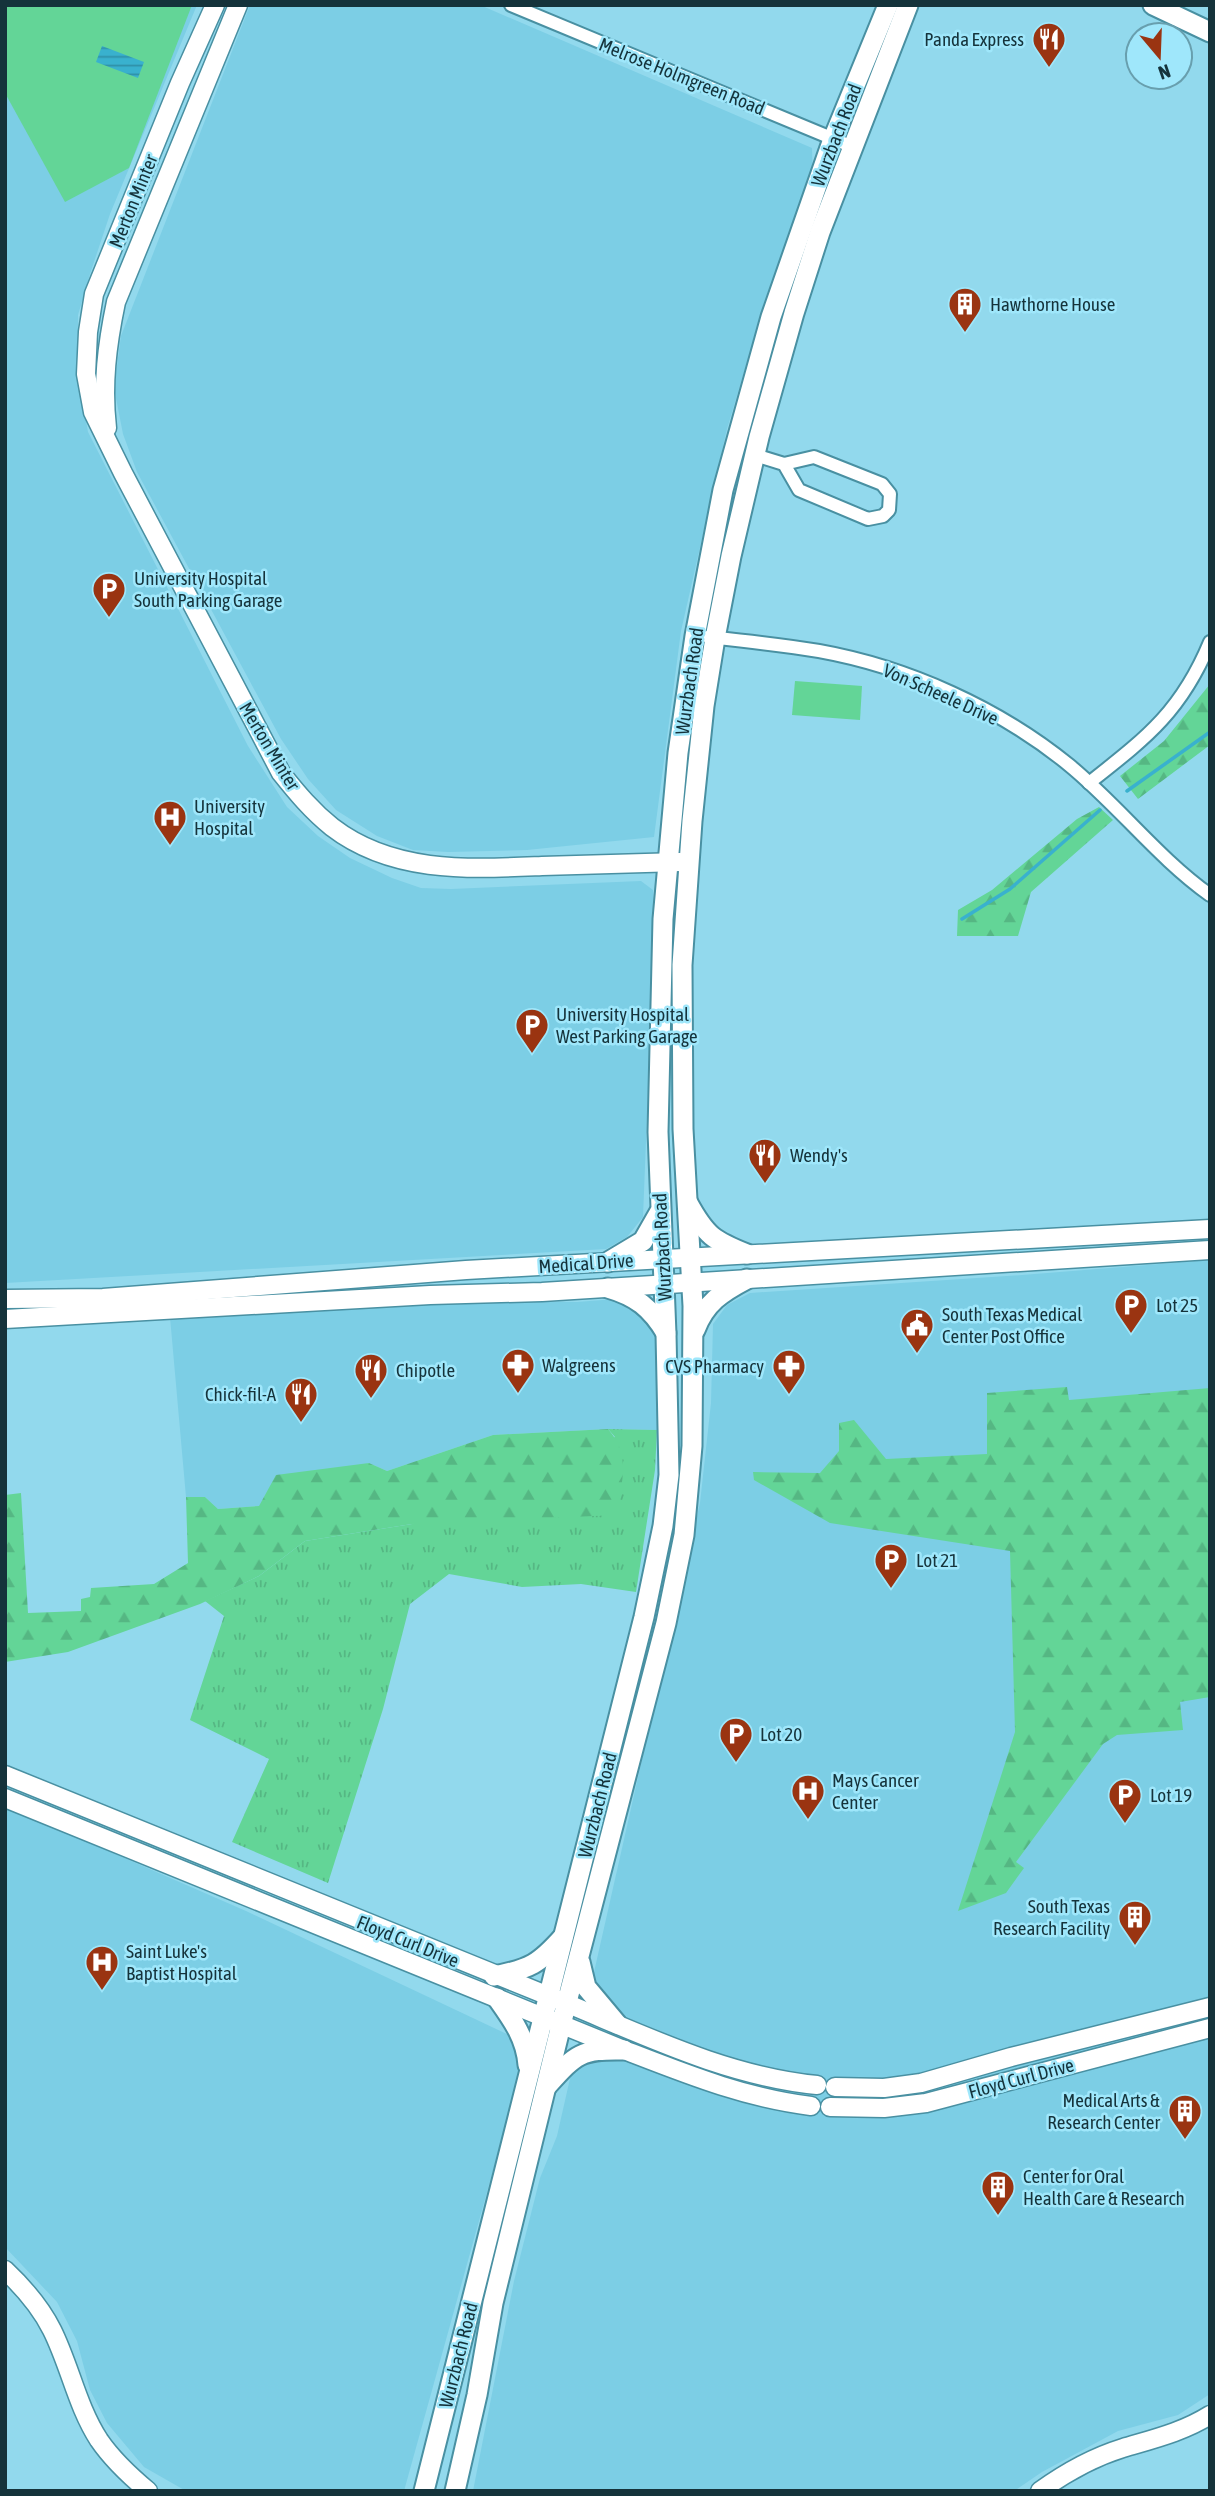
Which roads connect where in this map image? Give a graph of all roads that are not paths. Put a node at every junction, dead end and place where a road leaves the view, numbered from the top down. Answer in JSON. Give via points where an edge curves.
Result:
{"nodes":[{"id":1,"x":215,"y":5,"type":"edge"},
{"id":2,"x":238,"y":5,"type":"edge"},
{"id":3,"x":511,"y":5,"type":"edge"},
{"id":4,"x":888,"y":5,"type":"edge"},
{"id":5,"x":908,"y":5,"type":"edge"},
{"id":6,"x":1162,"y":7,"type":"edge"},
{"id":7,"x":1210,"y":32,"type":"edge"},
{"id":8,"x":833,"y":139,"type":"junction"},
{"id":9,"x":853,"y":147,"type":"junction"},
{"id":10,"x":109,"y":443,"type":"junction"},
{"id":11,"x":755,"y":456,"type":"junction"},
{"id":12,"x":784,"y":464,"type":"junction"},
{"id":13,"x":695,"y":636,"type":"junction"},
{"id":14,"x":716,"y":638,"type":"junction"},
{"id":15,"x":1210,"y":642,"type":"edge"},
{"id":16,"x":1089,"y":783,"type":"junction"},
{"id":17,"x":668,"y":862,"type":"junction"},
{"id":18,"x":689,"y":862,"type":"junction"},
{"id":19,"x":1210,"y":895,"type":"edge"},
{"id":20,"x":686,"y":1199,"type":"junction"},
{"id":21,"x":660,"y":1212,"type":"junction"},
{"id":22,"x":1210,"y":1229,"type":"edge"},
{"id":23,"x":1210,"y":1251,"type":"edge"},
{"id":24,"x":747,"y":1254,"type":"junction"},
{"id":25,"x":690,"y":1256,"type":"junction"},
{"id":26,"x":663,"y":1258,"type":"junction"},
{"id":27,"x":608,"y":1262,"type":"junction"},
{"id":28,"x":747,"y":1279,"type":"junction"},
{"id":29,"x":691,"y":1283,"type":"junction"},
{"id":30,"x":664,"y":1284,"type":"junction"},
{"id":31,"x":608,"y":1287,"type":"junction"},
{"id":32,"x":5,"y":1299,"type":"edge"},
{"id":33,"x":5,"y":1319,"type":"edge"},
{"id":34,"x":666,"y":1334,"type":"junction"},
{"id":35,"x":693,"y":1335,"type":"junction"},
{"id":36,"x":5,"y":1776,"type":"edge"},
{"id":37,"x":5,"y":1798,"type":"edge"},
{"id":38,"x":564,"y":1936,"type":"junction"},
{"id":39,"x":580,"y":1958,"type":"junction"},
{"id":40,"x":495,"y":1976,"type":"junction"},
{"id":41,"x":497,"y":1998,"type":"junction"},
{"id":42,"x":558,"y":2000,"type":"junction"},
{"id":43,"x":1210,"y":2007,"type":"edge"},
{"id":44,"x":552,"y":2021,"type":"junction"},
{"id":45,"x":617,"y":2024,"type":"junction"},
{"id":46,"x":1126,"y":2028,"type":"junction"},
{"id":47,"x":1210,"y":2028,"type":"edge"},
{"id":48,"x":1131,"y":2049,"type":"junction"},
{"id":49,"x":624,"y":2050,"type":"junction"},
{"id":50,"x":529,"y":2075,"type":"junction"},
{"id":51,"x":546,"y":2087,"type":"junction"},
{"id":52,"x":884,"y":2088,"type":"junction"},
{"id":53,"x":811,"y":2105,"type":"dead end"},
{"id":54,"x":830,"y":2108,"type":"dead end"},
{"id":55,"x":884,"y":2108,"type":"junction"},
{"id":56,"x":5,"y":2270,"type":"edge"},
{"id":57,"x":1210,"y":2415,"type":"edge"},
{"id":58,"x":148,"y":2491,"type":"edge"},
{"id":59,"x":424,"y":2491,"type":"edge"},
{"id":60,"x":455,"y":2491,"type":"edge"},
{"id":61,"x":1040,"y":2491,"type":"edge"}],
"edges":[{"from":1,"to":10,"type":"street","name":"Merton Minter","via":[[94,295],[86,374],[93,412]]},
{"from":2,"to":10,"type":"street","name":"Merton Minter","via":[[116,302],[103,397]]},
{"from":3,"to":8,"type":"street","name":"Melrose Holmgreen Road"},
{"from":4,"to":8,"type":"main road","name":"Wurzbach Road"},
{"from":5,"to":9,"type":"main road","name":"Wurzbach Road"},
{"from":6,"to":7,"type":"main road"},
{"from":8,"to":9,"type":"street","name":"Melrose Holmgreen Road"},
{"from":8,"to":13,"type":"main road","name":"Wurzbach Road","via":[[746,401],[723,490]]},
{"from":9,"to":11,"type":"main road","name":"Wurzbach Road","via":[[794,313]]},
{"from":10,"to":17,"type":"street","name":"Merton Minter","via":[[281,773],[305,803],[334,828],[370,849],[414,863],[458,869]]},
{"from":11,"to":12,"type":"street"},
{"from":11,"to":14,"type":"main road","name":"Wurzbach Road"},
{"from":12,"to":12,"type":"street","via":[[799,491],[868,519],[889,510],[890,494],[882,484],[814,457]]},
{"from":13,"to":14,"type":"street","name":"Von Scheele Drive"},
{"from":13,"to":17,"type":"main road","name":"Wurzbach Road"},
{"from":14,"to":16,"type":"street","name":"Von Scheele Drive","via":[[819,651],[916,678],[978,706]]},
{"from":14,"to":18,"type":"main road","name":"Wurzbach Road","via":[[704,706]]},
{"from":15,"to":16,"type":"street","via":[[1186,691],[1163,721]]},
{"from":16,"to":19,"type":"street","name":"Von Scheele Drive","via":[[1183,875]]},
{"from":17,"to":18,"type":"street","name":"Merton Minter"},
{"from":17,"to":21,"type":"main road","name":"Wurzbach Road","via":[[661,960]]},
{"from":18,"to":20,"type":"main road","name":"Wurzbach Road","via":[[682,965]]},
{"from":20,"to":24,"type":"main road","via":[[712,1238]]},
{"from":20,"to":25,"type":"main road","name":"Wurzbach Road"},
{"from":21,"to":26,"type":"main road","name":"Wurzbach Road"},
{"from":21,"to":27,"type":"main road","via":[[643,1241]]},
{"from":22,"to":24,"type":"street","name":"Medical Drive"},
{"from":23,"to":28,"type":"street","name":"Medical Drive"},
{"from":24,"to":25,"type":"street","name":"Medical Drive"},
{"from":25,"to":26,"type":"street","name":"Medical Drive"},
{"from":25,"to":29,"type":"main road","name":"Wurzbach Road"},
{"from":26,"to":27,"type":"street","name":"Medical Drive"},
{"from":26,"to":30,"type":"main road","name":"Wurzbach Road"},
{"from":27,"to":32,"type":"street","name":"Medical Drive","via":[[103,1297]]},
{"from":28,"to":29,"type":"street","name":"Medical Drive"},
{"from":28,"to":35,"type":"main road","via":[[714,1298]]},
{"from":29,"to":30,"type":"street","name":"Medical Drive"},
{"from":29,"to":35,"type":"main road","name":"Wurzbach Road"},
{"from":30,"to":31,"type":"street","name":"Medical Drive"},
{"from":30,"to":34,"type":"main road","name":"Wurzbach Road"},
{"from":31,"to":33,"type":"street","name":"Medical Drive"},
{"from":31,"to":34,"type":"main road","via":[[647,1307]]},
{"from":34,"to":38,"type":"main road","name":"Wurzbach Road","via":[[669,1475],[663,1526]]},
{"from":35,"to":39,"type":"main road","name":"Wurzbach Road","via":[[692,1446],[684,1535],[666,1623]]},
{"from":36,"to":40,"type":"street","name":"Floyd Curl Drive"},
{"from":37,"to":41,"type":"street","name":"Floyd Curl Drive"},
{"from":38,"to":40,"type":"main road","via":[[532,1966]]},
{"from":38,"to":42,"type":"main road","name":"Wurzbach Road"},
{"from":39,"to":42,"type":"main road","name":"Wurzbach Road"},
{"from":39,"to":45,"type":"main road","via":[[586,1987]]},
{"from":40,"to":42,"type":"street","name":"Floyd Curl Drive"},
{"from":41,"to":44,"type":"street","name":"Floyd Curl Drive"},
{"from":41,"to":50,"type":"main road","via":[[524,2043]]},
{"from":42,"to":44,"type":"main road","name":"Wurzbach Road"},
{"from":42,"to":45,"type":"street","name":"Floyd Curl Drive"},
{"from":43,"to":46,"type":"street","name":"Floyd Curl Drive"},
{"from":44,"to":49,"type":"street","name":"Floyd Curl Drive"},
{"from":44,"to":50,"type":"main road","name":"Wurzbach Road"},
{"from":44,"to":51,"type":"main road","name":"Wurzbach Road"},
{"from":45,"to":52,"type":"street","name":"Floyd Curl Drive","via":[[726,2067],[791,2082]]},
{"from":46,"to":48,"type":"street"},
{"from":46,"to":52,"type":"street","name":"Floyd Curl Drive"},
{"from":47,"to":48,"type":"street","name":"Floyd Curl Drive"},
{"from":48,"to":55,"type":"street","name":"Floyd Curl Drive","via":[[926,2103]]},
{"from":49,"to":51,"type":"main road","via":[[583,2053]]},
{"from":49,"to":53,"type":"street","name":"Floyd Curl Drive","via":[[720,2087]]},
{"from":50,"to":59,"type":"main road","name":"Wurzbach Road"},
{"from":51,"to":60,"type":"main road","name":"Wurzbach Road","via":[[493,2303]]},
{"from":52,"to":55,"type":"street"},
{"from":54,"to":55,"type":"street","name":"Floyd Curl Drive"},
{"from":56,"to":58,"type":"street","via":[[52,2331],[100,2440]]},
{"from":57,"to":61,"type":"street","via":[[1171,2434],[1089,2461]]}]}
